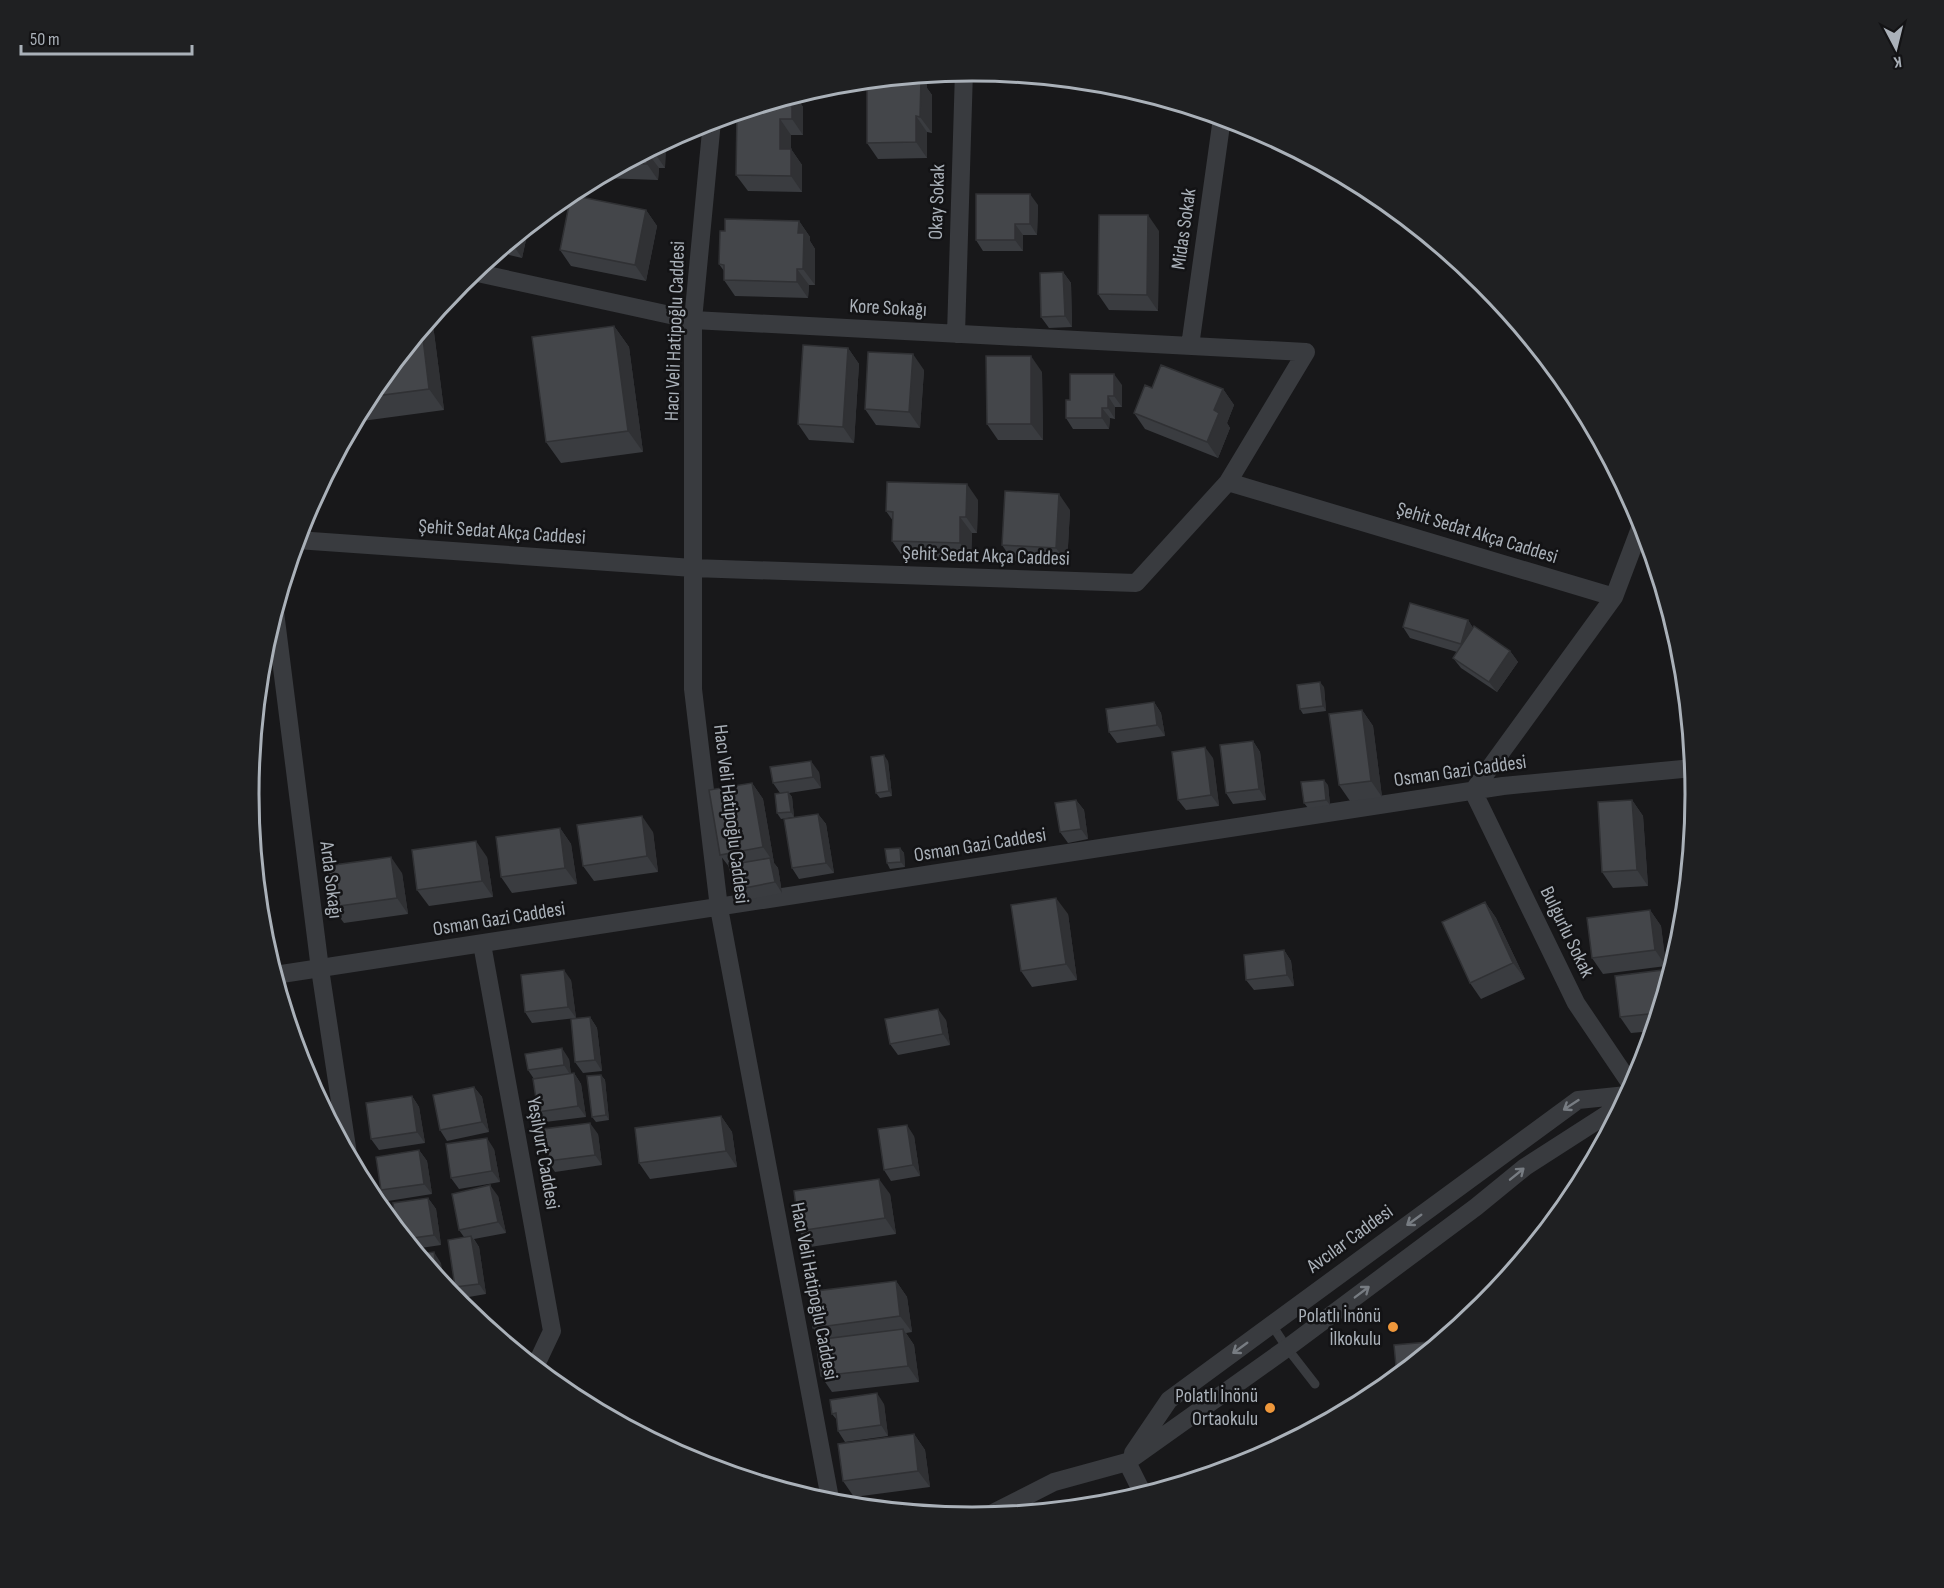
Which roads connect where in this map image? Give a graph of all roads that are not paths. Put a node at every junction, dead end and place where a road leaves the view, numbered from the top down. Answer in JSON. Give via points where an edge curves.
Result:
{"nodes":[{"id":1,"x":964,"y":81,"type":"edge"},
{"id":2,"x":1221,"y":126,"type":"edge"},
{"id":3,"x":711,"y":131,"type":"edge"},
{"id":4,"x":484,"y":275,"type":"edge"},
{"id":5,"x":693,"y":320,"type":"junction"},
{"id":6,"x":956,"y":334,"type":"junction"},
{"id":7,"x":1190,"y":346,"type":"junction"},
{"id":8,"x":1228,"y":482,"type":"junction"},
{"id":9,"x":1637,"y":537,"type":"edge"},
{"id":10,"x":306,"y":541,"type":"edge"},
{"id":11,"x":693,"y":568,"type":"junction"},
{"id":12,"x":1614,"y":597,"type":"junction"},
{"id":13,"x":278,"y":633,"type":"edge"},
{"id":14,"x":1684,"y":769,"type":"edge"},
{"id":15,"x":1473,"y":791,"type":"junction"},
{"id":16,"x":719,"y":908,"type":"junction"},
{"id":17,"x":482,"y":944,"type":"junction"},
{"id":18,"x":320,"y":969,"type":"junction"},
{"id":19,"x":282,"y":974,"type":"edge"},
{"id":20,"x":1626,"y":1077,"type":"edge"},
{"id":21,"x":1617,"y":1096,"type":"edge"},
{"id":22,"x":1609,"y":1113,"type":"edge"},
{"id":23,"x":343,"y":1128,"type":"edge"},
{"id":24,"x":1272,"y":1325,"type":"junction"},
{"id":25,"x":1287,"y":1348,"type":"junction"},
{"id":26,"x":538,"y":1360,"type":"edge"},
{"id":27,"x":1315,"y":1384,"type":"dead end"},
{"id":28,"x":1127,"y":1462,"type":"junction"},
{"id":29,"x":1139,"y":1487,"type":"edge"},
{"id":30,"x":829,"y":1492,"type":"edge"},
{"id":31,"x":1008,"y":1505,"type":"edge"}],
"edges":[{"from":1,"to":6,"type":"street","name":"Okay Sokak"},
{"from":2,"to":7,"type":"street","name":"Midas Sokak"},
{"from":3,"to":5,"type":"street","name":"Hacı Veli Hatipoğlu Caddesi"},
{"from":4,"to":5,"type":"street","name":"Kore Sokağı"},
{"from":5,"to":6,"type":"street","name":"Kore Sokağı"},
{"from":5,"to":11,"type":"street","name":"Hacı Veli Hatipoğlu Caddesi"},
{"from":6,"to":7,"type":"street","name":"Kore Sokağı"},
{"from":7,"to":8,"type":"street","name":"Kore Sokağı","via":[[1306,352]]},
{"from":8,"to":11,"type":"street","name":"Şehit Sedat Akça Caddesi","via":[[1136,583]]},
{"from":8,"to":12,"type":"street","name":"Şehit Sedat Akça Caddesi"},
{"from":9,"to":12,"type":"street"},
{"from":10,"to":11,"type":"street","name":"Şehit Sedat Akça Caddesi"},
{"from":11,"to":16,"type":"street","name":"Hacı Veli Hatipoğlu Caddesi","via":[[693,689]]},
{"from":12,"to":15,"type":"street"},
{"from":13,"to":18,"type":"street","name":"Arda Sokağı"},
{"from":14,"to":15,"type":"street","name":"Osman Gazi Caddesi"},
{"from":15,"to":16,"type":"street","name":"Osman Gazi Caddesi"},
{"from":15,"to":20,"type":"street","name":"Bulgurlu Sokak","via":[[1576,1003]]},
{"from":16,"to":17,"type":"street","name":"Osman Gazi Caddesi"},
{"from":16,"to":30,"type":"street","name":"Hacı Veli Hatipoğlu Caddesi"},
{"from":17,"to":18,"type":"street","name":"Osman Gazi Caddesi"},
{"from":17,"to":26,"type":"street","name":"Yeşilyurt Caddesi","via":[[552,1331]]},
{"from":18,"to":19,"type":"street","name":"Osman Gazi Caddesi"},
{"from":18,"to":23,"type":"street","name":"Arda Sokağı"},
{"from":21,"to":24,"type":"street","name":"Avcılar Caddesi","one_way":true,"via":[[1578,1100]]},
{"from":25,"to":22,"type":"street","one_way":true,"via":[[1525,1167]]},
{"from":24,"to":25,"type":"lane"},
{"from":24,"to":28,"type":"street","name":"Avcılar Caddesi","one_way":true,"via":[[1169,1400]]},
{"from":25,"to":27,"type":"lane"},
{"from":25,"to":28,"type":"street"},
{"from":28,"to":29,"type":"street"},
{"from":28,"to":31,"type":"street","via":[[1054,1482]]}]}
